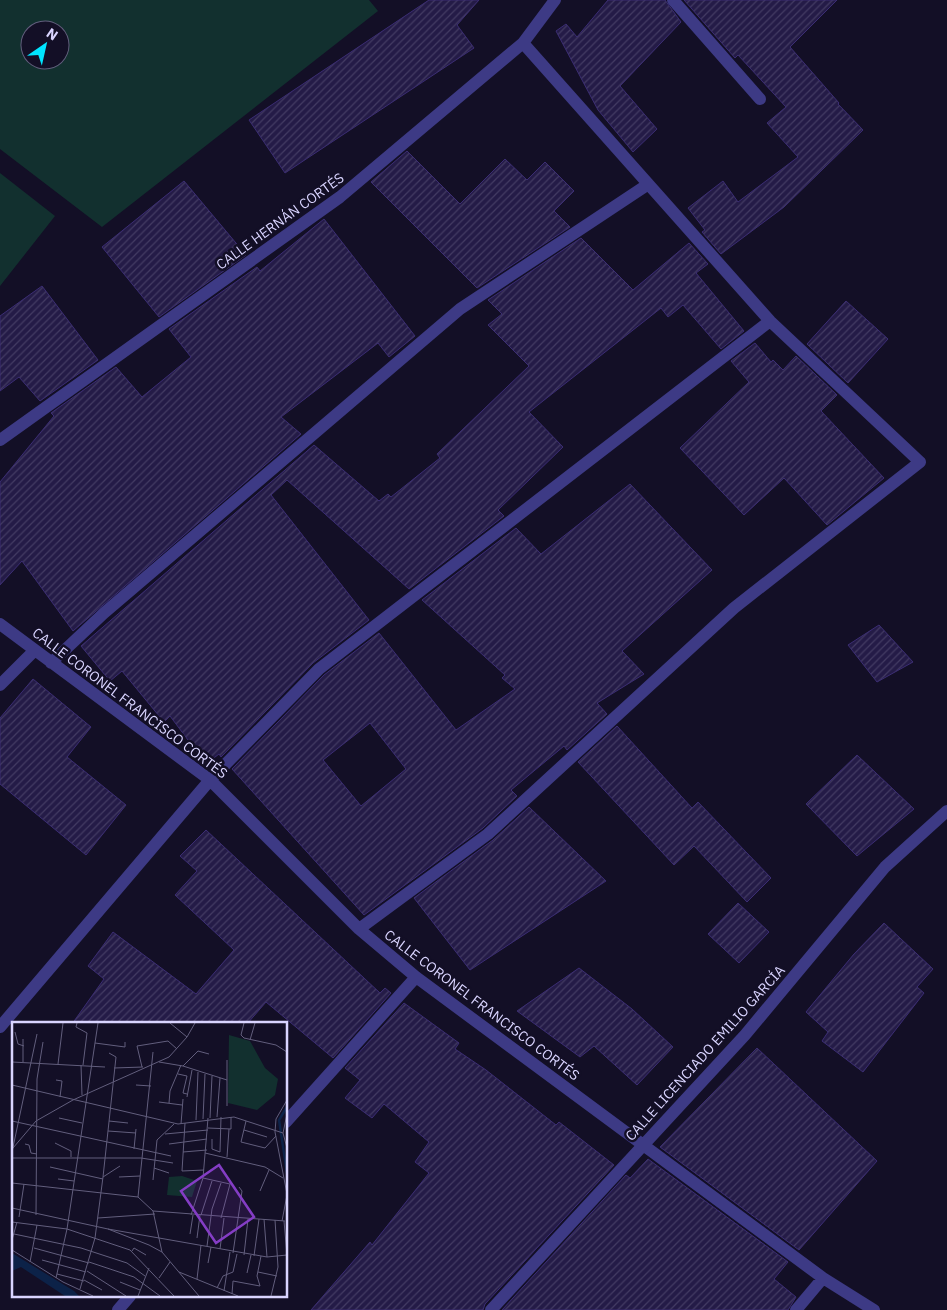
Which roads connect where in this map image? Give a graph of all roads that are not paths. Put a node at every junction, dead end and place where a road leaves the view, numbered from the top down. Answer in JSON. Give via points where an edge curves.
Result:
{"nodes":[{"id":1,"x":555,"y":0,"type":"edge"},
{"id":2,"x":673,"y":0,"type":"edge"},
{"id":3,"x":523,"y":44,"type":"junction"},
{"id":4,"x":760,"y":99,"type":"dead end"},
{"id":5,"x":647,"y":185,"type":"junction"},
{"id":6,"x":770,"y":321,"type":"junction"},
{"id":7,"x":0,"y":440,"type":"edge"},
{"id":8,"x":0,"y":624,"type":"edge"},
{"id":9,"x":35,"y":650,"type":"junction"},
{"id":10,"x":51,"y":662,"type":"junction"},
{"id":11,"x":0,"y":686,"type":"edge"},
{"id":12,"x":210,"y":780,"type":"junction"},
{"id":13,"x":944,"y":814,"type":"edge"},
{"id":14,"x":359,"y":929,"type":"junction"},
{"id":15,"x":416,"y":978,"type":"junction"},
{"id":16,"x":0,"y":1027,"type":"edge"},
{"id":17,"x":288,"y":1120,"type":"edge"},
{"id":18,"x":642,"y":1145,"type":"junction"},
{"id":19,"x":823,"y":1278,"type":"junction"},
{"id":20,"x":128,"y":1298,"type":"edge"},
{"id":21,"x":118,"y":1310,"type":"edge"},
{"id":22,"x":491,"y":1310,"type":"edge"},
{"id":23,"x":796,"y":1310,"type":"edge"},
{"id":24,"x":874,"y":1310,"type":"edge"}],
"edges":[{"from":1,"to":3,"type":"street","name":"CALLE HERNÁN CORTÉS"},
{"from":2,"to":4,"type":"street"},
{"from":3,"to":5,"type":"street"},
{"from":3,"to":7,"type":"street","name":"CALLE HERNÁN CORTÉS","via":[[340,197]]},
{"from":5,"to":6,"type":"street"},
{"from":5,"to":10,"type":"street","via":[[460,309]]},
{"from":6,"to":12,"type":"street","via":[[319,669]]},
{"from":6,"to":14,"type":"street","via":[[920,462],[734,608],[488,834]]},
{"from":8,"to":9,"type":"street","name":"CALLE CORONEL FRANCISCO CORTÉS"},
{"from":9,"to":10,"type":"street","name":"CALLE CORONEL FRANCISCO CORTÉS"},
{"from":9,"to":11,"type":"street"},
{"from":10,"to":12,"type":"street","name":"CALLE CORONEL FRANCISCO CORTÉS"},
{"from":12,"to":14,"type":"street","name":"CALLE CORONEL FRANCISCO CORTÉS"},
{"from":12,"to":16,"type":"street"},
{"from":13,"to":18,"type":"street","name":"CALLE LICENCIADO EMILIO GARCÍA","via":[[885,867],[745,1035]]},
{"from":14,"to":15,"type":"street","name":"CALLE CORONEL FRANCISCO CORTÉS"},
{"from":15,"to":17,"type":"street"},
{"from":15,"to":18,"type":"street","name":"CALLE CORONEL FRANCISCO CORTÉS"},
{"from":18,"to":19,"type":"street","name":"CALLE CORONEL FRANCISCO CORTÉS"},
{"from":18,"to":22,"type":"street","name":"CALLE LICENCIADO EMILIO GARCÍA"},
{"from":19,"to":23,"type":"street"},
{"from":19,"to":24,"type":"street","name":"CALLE CORONEL FRANCISCO CORTÉS"},
{"from":20,"to":21,"type":"street"}]}
